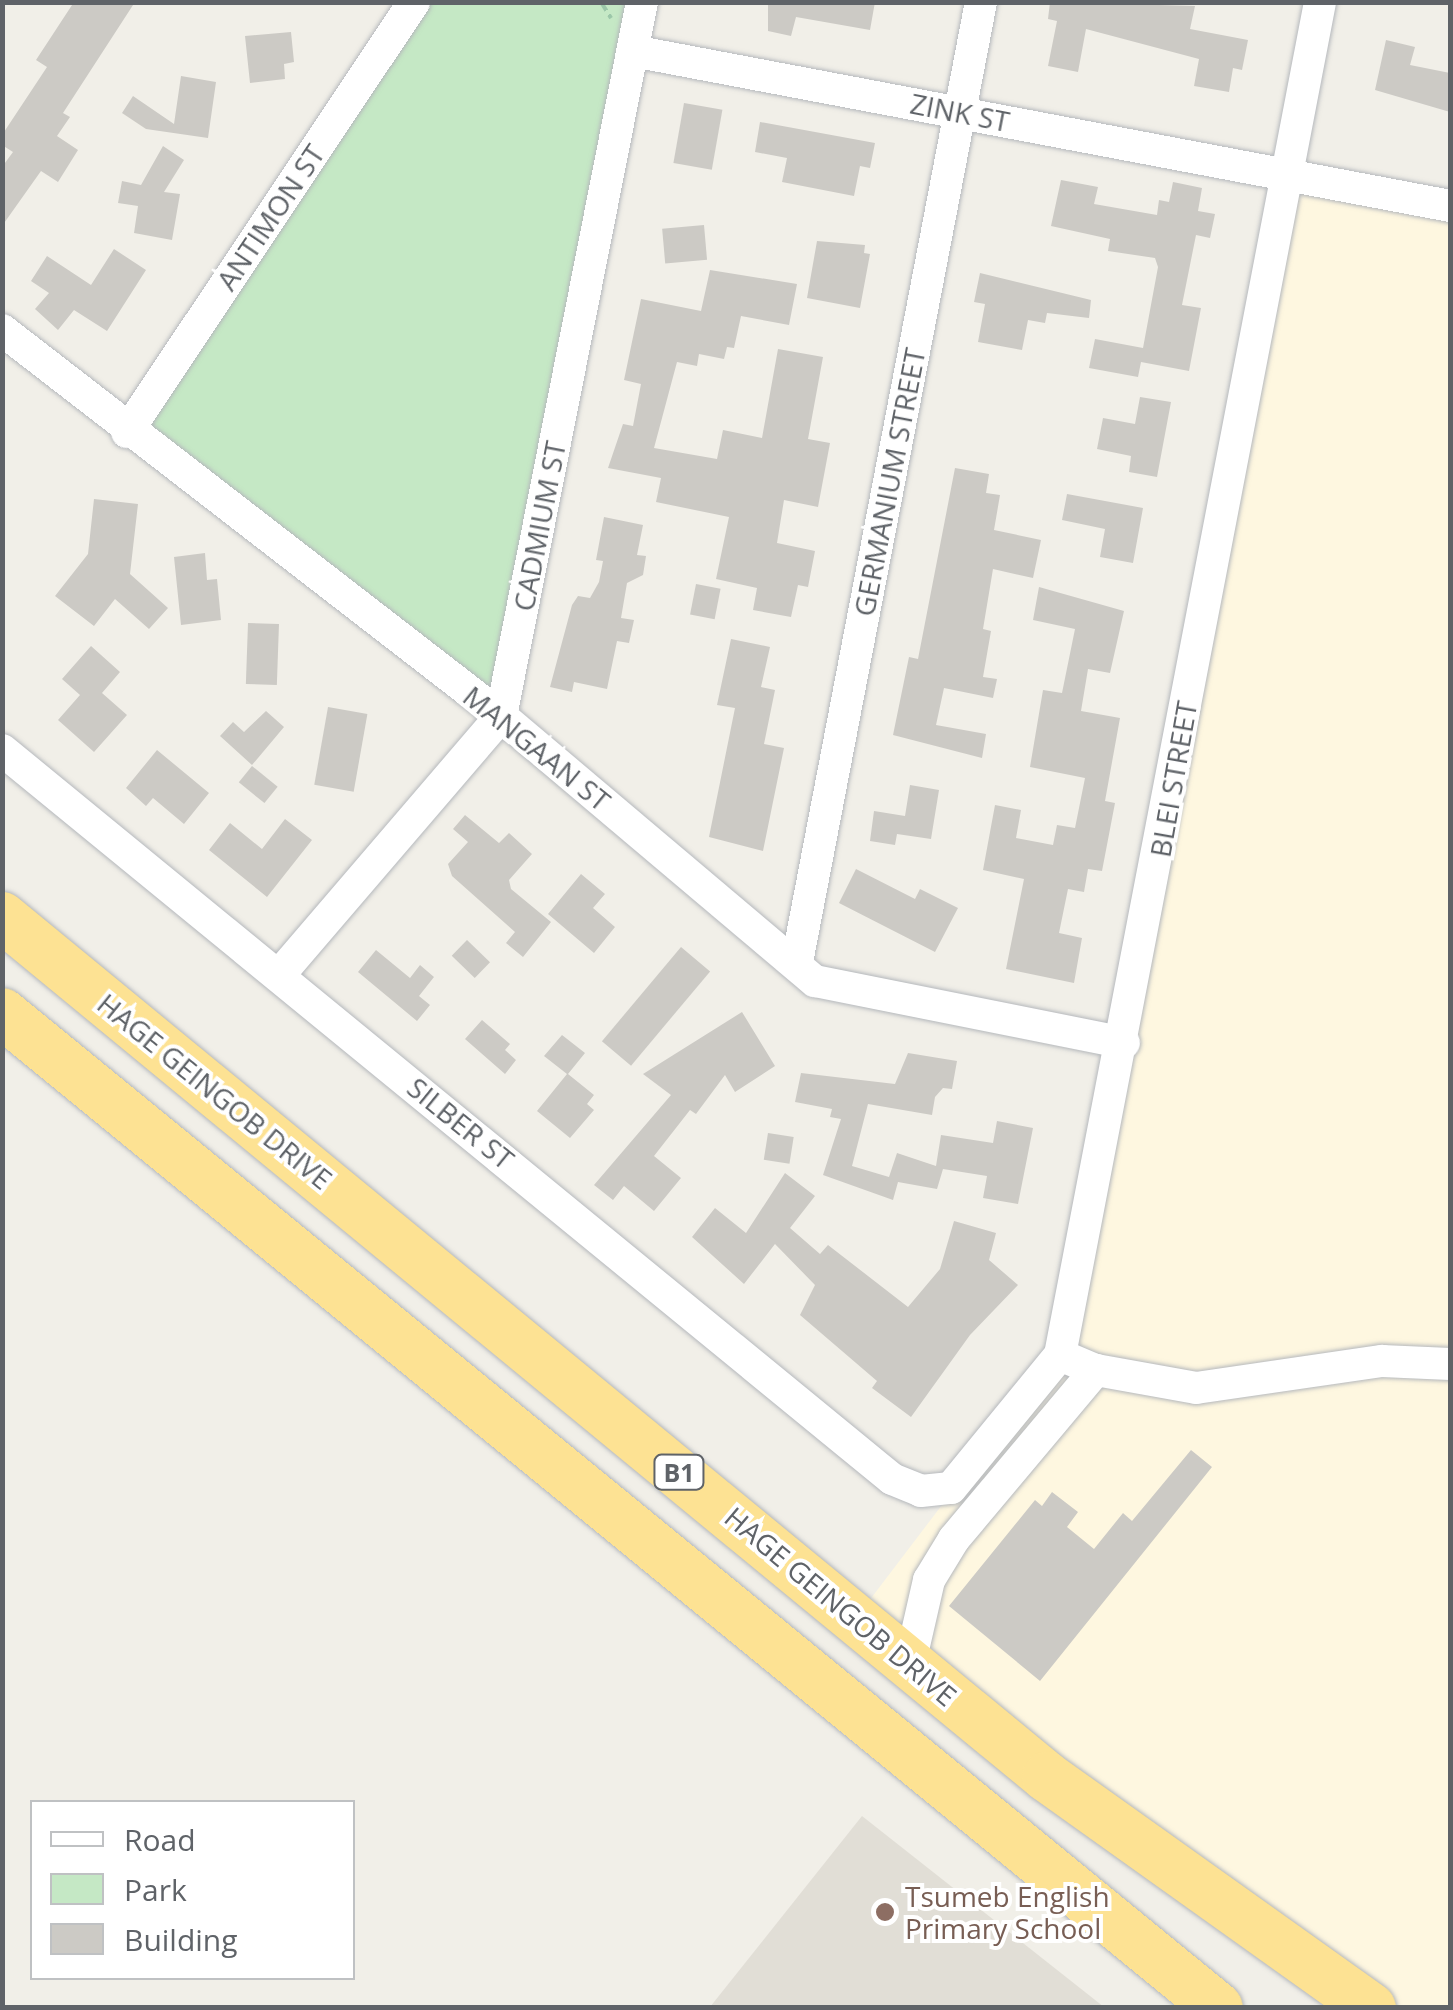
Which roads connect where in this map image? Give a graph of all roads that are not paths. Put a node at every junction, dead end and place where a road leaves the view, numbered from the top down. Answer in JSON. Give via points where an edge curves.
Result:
{"nodes":[{"id":1,"x":414,"y":2,"type":"edge"},
{"id":2,"x":642,"y":2,"type":"edge"},
{"id":3,"x":981,"y":2,"type":"edge"},
{"id":4,"x":1320,"y":2,"type":"edge"},
{"id":5,"x":634,"y":51,"type":"junction"},
{"id":6,"x":960,"y":112,"type":"junction"},
{"id":7,"x":1286,"y":174,"type":"junction"},
{"id":8,"x":1450,"y":206,"type":"edge"},
{"id":9,"x":2,"y":330,"type":"edge"},
{"id":10,"x":127,"y":432,"type":"junction"},
{"id":11,"x":501,"y":716,"type":"junction"},
{"id":12,"x":2,"y":750,"type":"edge"},
{"id":13,"x":2,"y":916,"type":"edge"},
{"id":14,"x":796,"y":962,"type":"junction"},
{"id":15,"x":280,"y":974,"type":"junction"},
{"id":16,"x":2,"y":1013,"type":"edge"},
{"id":17,"x":1124,"y":1043,"type":"junction"},
{"id":18,"x":1060,"y":1355,"type":"junction"},
{"id":19,"x":1450,"y":1364,"type":"edge"},
{"id":20,"x":1096,"y":1370,"type":"junction"},
{"id":21,"x":921,"y":1491,"type":"joint"},
{"id":22,"x":910,"y":1663,"type":"junction"},
{"id":23,"x":1218,"y":2008,"type":"edge"},
{"id":24,"x":1371,"y":2008,"type":"edge"}],
"edges":[{"from":1,"to":10,"type":"street","name":"ANTIMON ST"},
{"from":2,"to":5,"type":"street","name":"CADMIUM ST"},
{"from":3,"to":6,"type":"street","name":"GERMANIUM STREET"},
{"from":4,"to":7,"type":"street","name":"BLEI STREET"},
{"from":5,"to":6,"type":"street","name":"ZINK ST"},
{"from":5,"to":11,"type":"street","name":"CADMIUM ST"},
{"from":6,"to":7,"type":"street","name":"ZINK ST"},
{"from":6,"to":14,"type":"street","name":"GERMANIUM STREET"},
{"from":7,"to":8,"type":"street","name":"ZINK ST"},
{"from":7,"to":17,"type":"street","name":"BLEI STREET"},
{"from":9,"to":10,"type":"street","name":"MANGAAN ST"},
{"from":10,"to":11,"type":"street","name":"MANGAAN ST"},
{"from":11,"to":14,"type":"street","name":"MANGAAN ST"},
{"from":11,"to":15,"type":"street","name":"CADMIUM ST"},
{"from":12,"to":15,"type":"street","name":"SILBER ST"},
{"from":13,"to":22,"type":"highway","name":"HAGE GEINGOB DRIVE","number":"B1"},
{"from":14,"to":17,"type":"street","name":"MANGAAN ST","via":[[829,987]]},
{"from":15,"to":21,"type":"street","name":"SILBER ST","via":[[892,1480]]},
{"from":16,"to":23,"type":"highway","number":"B1"},
{"from":17,"to":18,"type":"street","name":"BLEI STREET"},
{"from":18,"to":20,"type":"street"},
{"from":18,"to":21,"type":"street","name":"BLEI STREET","via":[[958,1483]]},
{"from":19,"to":20,"type":"street","via":[[1382,1361],[1196,1388]]},
{"from":20,"to":22,"type":"street","via":[[954,1539],[929,1580]]},
{"from":22,"to":24,"type":"highway","name":"HAGE GEINGOB DRIVE","number":"B1","via":[[1047,1777]]}]}
